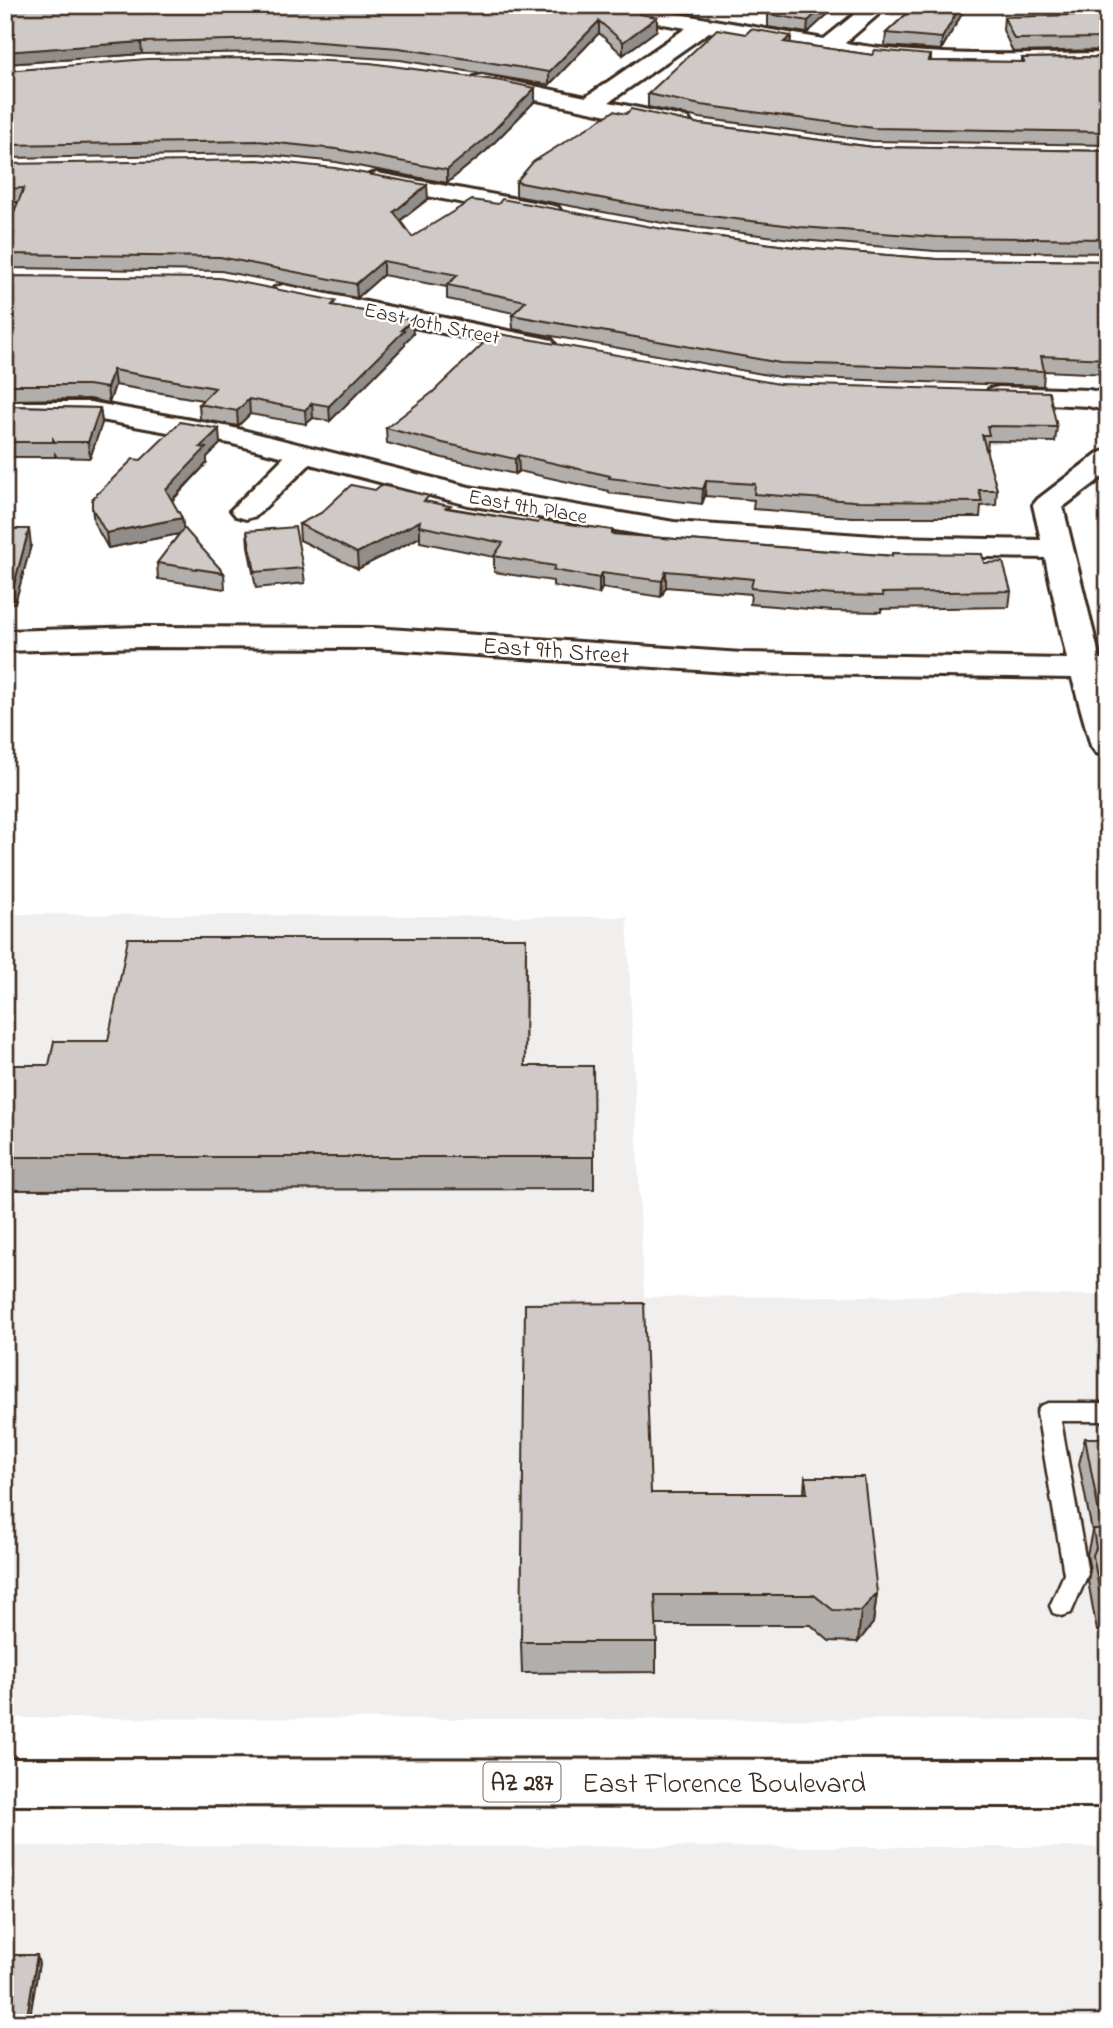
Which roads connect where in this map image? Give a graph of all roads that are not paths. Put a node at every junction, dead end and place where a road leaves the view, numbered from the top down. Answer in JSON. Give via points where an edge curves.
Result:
{"nodes":[{"id":1,"x":588,"y":5,"type":"edge"},
{"id":2,"x":879,"y":5,"type":"edge"},
{"id":3,"x":705,"y":25,"type":"junction"},
{"id":4,"x":826,"y":48,"type":"junction"},
{"id":5,"x":1108,"y":60,"type":"edge"},
{"id":6,"x":463,"y":79,"type":"edge"},
{"id":7,"x":592,"y":103,"type":"junction"},
{"id":8,"x":700,"y":128,"type":"edge"},
{"id":9,"x":349,"y":174,"type":"edge"},
{"id":10,"x":575,"y":217,"type":"edge"},
{"id":11,"x":262,"y":289,"type":"edge"},
{"id":12,"x":568,"y":351,"type":"edge"},
{"id":13,"x":968,"y":394,"type":"edge"},
{"id":14,"x":1108,"y":403,"type":"edge"},
{"id":15,"x":5,"y":410,"type":"edge"},
{"id":16,"x":304,"y":454,"type":"junction"},
{"id":17,"x":1108,"y":459,"type":"edge"},
{"id":18,"x":246,"y":510,"type":"dead end"},
{"id":19,"x":1058,"y":549,"type":"junction"},
{"id":20,"x":5,"y":641,"type":"edge"},
{"id":21,"x":1097,"y":669,"type":"edge"},
{"id":22,"x":1108,"y":746,"type":"edge"},
{"id":23,"x":1108,"y":1412,"type":"edge"},
{"id":24,"x":1062,"y":1606,"type":"dead end"},
{"id":25,"x":5,"y":1782,"type":"edge"},
{"id":26,"x":1108,"y":1783,"type":"edge"}],
"edges":[{"from":1,"to":3,"type":"street"},
{"from":2,"to":4,"type":"street"},
{"from":3,"to":4,"type":"street"},
{"from":3,"to":7,"type":"street"},
{"from":4,"to":5,"type":"street","via":[[951,60]]},
{"from":6,"to":7,"type":"street"},
{"from":7,"to":8,"type":"street"},
{"from":9,"to":10,"type":"street"},
{"from":11,"to":12,"type":"street","name":"East 10th Street"},
{"from":13,"to":14,"type":"street","via":[[1090,397]]},
{"from":15,"to":16,"type":"street","name":"East 9th Place","via":[[90,410],[230,435]]},
{"from":16,"to":18,"type":"street"},
{"from":16,"to":19,"type":"street","name":"East 9th Place","via":[[468,496],[674,531],[888,546]]},
{"from":17,"to":19,"type":"street","via":[[1048,505]]},
{"from":19,"to":21,"type":"street"},
{"from":20,"to":21,"type":"street","name":"East 9th Street","via":[[374,638],[742,663]]},
{"from":21,"to":22,"type":"street"},
{"from":23,"to":24,"type":"lane","via":[[1048,1412],[1076,1574]]},
{"from":25,"to":26,"type":"street","name":"East Florence Boulevard","number":"AZ 287"}]}
